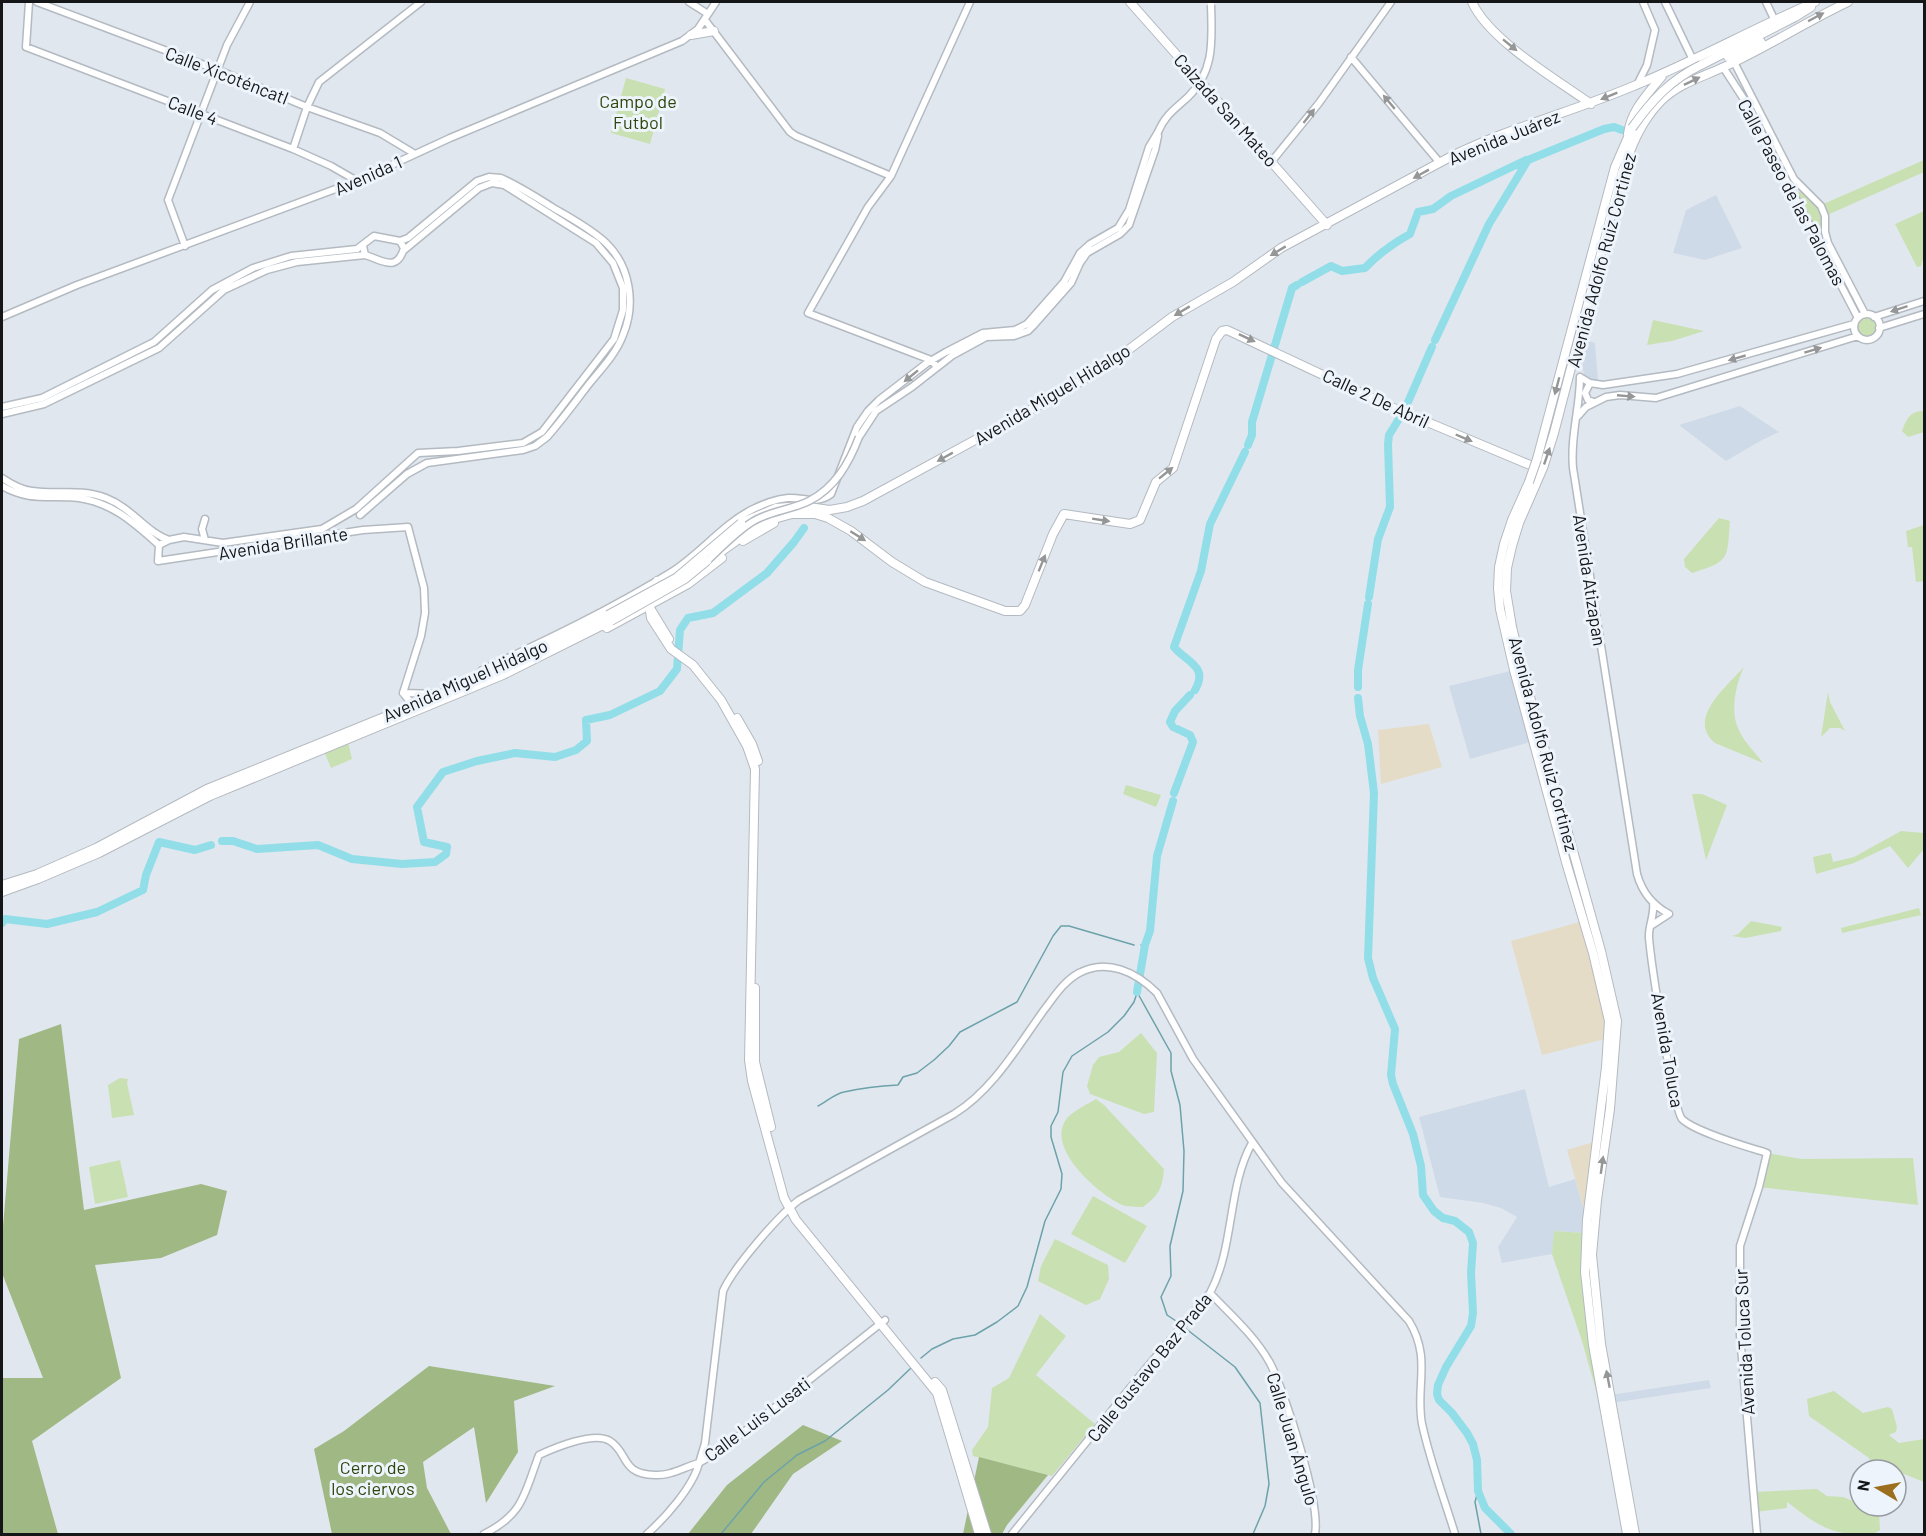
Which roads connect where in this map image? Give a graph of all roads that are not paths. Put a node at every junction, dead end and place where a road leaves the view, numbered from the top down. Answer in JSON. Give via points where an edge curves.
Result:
{"nodes":[{"id":1,"x":30,"y":2,"type":"edge"},
{"id":2,"x":37,"y":2,"type":"edge"},
{"id":3,"x":250,"y":2,"type":"edge"},
{"id":4,"x":421,"y":2,"type":"edge"},
{"id":5,"x":689,"y":2,"type":"edge"},
{"id":6,"x":716,"y":2,"type":"edge"},
{"id":7,"x":970,"y":2,"type":"edge"},
{"id":8,"x":1130,"y":2,"type":"edge"},
{"id":9,"x":1391,"y":2,"type":"edge"},
{"id":10,"x":1472,"y":2,"type":"edge"},
{"id":11,"x":1643,"y":2,"type":"edge"},
{"id":12,"x":1665,"y":2,"type":"edge"},
{"id":13,"x":1766,"y":2,"type":"edge"},
{"id":14,"x":1815,"y":2,"type":"edge"},
{"id":15,"x":1820,"y":2,"type":"edge"},
{"id":16,"x":1848,"y":2,"type":"edge"},
{"id":17,"x":1211,"y":3,"type":"edge"},
{"id":18,"x":706,"y":17,"type":"junction"},
{"id":19,"x":1775,"y":21,"type":"junction"},
{"id":20,"x":714,"y":32,"type":"junction"},
{"id":21,"x":1784,"y":34,"type":"junction"},
{"id":22,"x":691,"y":35,"type":"junction"},
{"id":23,"x":1351,"y":57,"type":"junction"},
{"id":24,"x":1690,"y":62,"type":"junction"},
{"id":25,"x":1734,"y":62,"type":"junction"},
{"id":26,"x":1724,"y":68,"type":"junction"},
{"id":27,"x":218,"y":70,"type":"junction"},
{"id":28,"x":1665,"y":72,"type":"junction"},
{"id":29,"x":1741,"y":75,"type":"junction"},
{"id":30,"x":1733,"y":80,"type":"junction"},
{"id":31,"x":1637,"y":85,"type":"junction"},
{"id":32,"x":1652,"y":88,"type":"junction"},
{"id":33,"x":1663,"y":99,"type":"junction"},
{"id":34,"x":1591,"y":104,"type":"junction"},
{"id":35,"x":307,"y":107,"type":"junction"},
{"id":36,"x":201,"y":113,"type":"junction"},
{"id":37,"x":1630,"y":132,"type":"junction"},
{"id":38,"x":1155,"y":140,"type":"junction"},
{"id":39,"x":292,"y":149,"type":"junction"},
{"id":40,"x":415,"y":154,"type":"junction"},
{"id":41,"x":1272,"y":161,"type":"junction"},
{"id":42,"x":1440,"y":163,"type":"junction"},
{"id":43,"x":891,"y":176,"type":"junction"},
{"id":44,"x":357,"y":181,"type":"junction"},
{"id":45,"x":1803,"y":190,"type":"junction"},
{"id":46,"x":1795,"y":198,"type":"junction"},
{"id":47,"x":451,"y":207,"type":"junction"},
{"id":48,"x":1825,"y":222,"type":"junction"},
{"id":49,"x":1323,"y":224,"type":"junction"},
{"id":50,"x":1813,"y":230,"type":"junction"},
{"id":51,"x":400,"y":241,"type":"junction"},
{"id":52,"x":185,"y":246,"type":"junction"},
{"id":53,"x":363,"y":246,"type":"junction"},
{"id":54,"x":403,"y":252,"type":"junction"},
{"id":55,"x":365,"y":255,"type":"junction"},
{"id":56,"x":228,"y":284,"type":"junction"},
{"id":57,"x":1924,"y":301,"type":"edge"},
{"id":58,"x":1924,"y":314,"type":"edge"},
{"id":59,"x":1865,"y":315,"type":"junction"},
{"id":60,"x":2,"y":317,"type":"edge"},
{"id":61,"x":1874,"y":317,"type":"junction"},
{"id":62,"x":1856,"y":321,"type":"junction"},
{"id":63,"x":1879,"y":328,"type":"junction"},
{"id":64,"x":1858,"y":336,"type":"junction"},
{"id":65,"x":931,"y":360,"type":"junction"},
{"id":66,"x":937,"y":367,"type":"junction"},
{"id":67,"x":1590,"y":383,"type":"junction"},
{"id":68,"x":68,"y":389,"type":"junction"},
{"id":69,"x":1566,"y":390,"type":"junction"},
{"id":70,"x":1594,"y":402,"type":"junction"},
{"id":71,"x":2,"y":408,"type":"edge"},
{"id":72,"x":2,"y":414,"type":"edge"},
{"id":73,"x":1576,"y":419,"type":"junction"},
{"id":74,"x":1550,"y":432,"type":"tunnel mouth"},
{"id":75,"x":1488,"y":448,"type":"junction"},
{"id":76,"x":433,"y":452,"type":"junction"},
{"id":77,"x":413,"y":456,"type":"junction"},
{"id":78,"x":434,"y":462,"type":"junction"},
{"id":79,"x":1530,"y":465,"type":"dead end"},
{"id":80,"x":420,"y":466,"type":"junction"},
{"id":81,"x":2,"y":478,"type":"edge"},
{"id":82,"x":2,"y":486,"type":"edge"},
{"id":83,"x":79,"y":491,"type":"junction"},
{"id":84,"x":792,"y":498,"type":"junction"},
{"id":85,"x":814,"y":501,"type":"junction"},
{"id":86,"x":101,"y":503,"type":"junction"},
{"id":87,"x":802,"y":506,"type":"junction"},
{"id":88,"x":755,"y":508,"type":"junction"},
{"id":89,"x":776,"y":508,"type":"junction"},
{"id":90,"x":839,"y":509,"type":"junction"},
{"id":91,"x":358,"y":512,"type":"junction"},
{"id":92,"x":784,"y":516,"type":"junction"},
{"id":93,"x":751,"y":517,"type":"junction"},
{"id":94,"x":205,"y":519,"type":"dead end"},
{"id":95,"x":740,"y":520,"type":"junction"},
{"id":96,"x":1512,"y":520,"type":"junction"},
{"id":97,"x":839,"y":525,"type":"junction"},
{"id":98,"x":363,"y":530,"type":"junction"},
{"id":99,"x":169,"y":540,"type":"junction"},
{"id":100,"x":205,"y":540,"type":"junction"},
{"id":101,"x":159,"y":545,"type":"junction"},
{"id":102,"x":707,"y":561,"type":"junction"},
{"id":103,"x":676,"y":569,"type":"junction"},
{"id":104,"x":657,"y":581,"type":"junction"},
{"id":105,"x":688,"y":584,"type":"junction"},
{"id":106,"x":628,"y":598,"type":"junction"},
{"id":107,"x":611,"y":606,"type":"junction"},
{"id":108,"x":648,"y":606,"type":"junction"},
{"id":109,"x":629,"y":617,"type":"junction"},
{"id":110,"x":651,"y":618,"type":"junction"},
{"id":111,"x":612,"y":620,"type":"junction"},
{"id":112,"x":680,"y":653,"type":"junction"},
{"id":113,"x":1518,"y":669,"type":"junction"},
{"id":114,"x":473,"y":681,"type":"junction"},
{"id":115,"x":402,"y":693,"type":"junction"},
{"id":116,"x":441,"y":694,"type":"junction"},
{"id":117,"x":415,"y":708,"type":"junction"},
{"id":118,"x":124,"y":837,"type":"junction"},
{"id":119,"x":2,"y":885,"type":"edge"},
{"id":120,"x":2,"y":892,"type":"edge"},
{"id":121,"x":1653,"y":902,"type":"junction"},
{"id":122,"x":1652,"y":925,"type":"junction"},
{"id":123,"x":1252,"y":1143,"type":"junction"},
{"id":124,"x":1767,"y":1154,"type":"joint"},
{"id":125,"x":789,"y":1207,"type":"junction"},
{"id":126,"x":1210,"y":1293,"type":"junction"},
{"id":127,"x":883,"y":1321,"type":"junction"},
{"id":128,"x":699,"y":1463,"type":"junction"},
{"id":129,"x":1622,"y":1480,"type":"junction"},
{"id":130,"x":484,"y":1534,"type":"edge"},
{"id":131,"x":647,"y":1534,"type":"edge"},
{"id":132,"x":979,"y":1534,"type":"edge"},
{"id":133,"x":987,"y":1534,"type":"edge"},
{"id":134,"x":1012,"y":1534,"type":"edge"},
{"id":135,"x":1315,"y":1534,"type":"edge"},
{"id":136,"x":1455,"y":1534,"type":"edge"},
{"id":137,"x":1631,"y":1534,"type":"edge"},
{"id":138,"x":1757,"y":1534,"type":"edge"}],
"edges":[{"from":1,"to":36,"type":"street","name":"Calle 4","via":[[26,46]]},
{"from":2,"to":27,"type":"street","name":"Calle Xicoténcatl"},
{"from":3,"to":27,"type":"street"},
{"from":4,"to":35,"type":"street","via":[[319,82]]},
{"from":5,"to":18,"type":"street"},
{"from":6,"to":18,"type":"street","name":"Avenida 1"},
{"from":7,"to":43,"type":"street"},
{"from":8,"to":41,"type":"main road","name":"Calzada San Mateo"},
{"from":9,"to":23,"type":"street"},
{"from":10,"to":34,"type":"main road","one_way":true,"via":[[1495,32]]},
{"from":11,"to":31,"type":"street","via":[[1655,30],[1647,65]]},
{"from":12,"to":24,"type":"street"},
{"from":13,"to":19,"type":"street"},
{"from":14,"to":19,"type":"main road","name":"Avenida Juárez"},
{"from":15,"to":37,"type":"main road","name":"Avenida Adolfo Ruiz Cortinez","bridge":true,"via":[[1671,82]]},
{"from":21,"to":16,"type":"main road","one_way":true},
{"from":17,"to":38,"type":"street","bridge":true,"via":[[1212,45],[1205,75],[1193,92],[1166,116]]},
{"from":18,"to":20,"type":"street"},
{"from":18,"to":22,"type":"street","name":"Avenida 1"},
{"from":19,"to":24,"type":"main road","name":"Avenida Juárez"},
{"from":20,"to":22,"type":"main road"},
{"from":20,"to":43,"type":"street","via":[[790,132]]},
{"from":21,"to":24,"type":"main road","via":[[1706,67]]},
{"from":21,"to":25,"type":"main road","name":"Avenida Adolfo Ruiz Cortinez"},
{"from":22,"to":40,"type":"street","name":"Avenida 1"},
{"from":41,"to":23,"type":"street","one_way":true},
{"from":42,"to":23,"type":"street","one_way":true},
{"from":24,"to":28,"type":"main road","name":"Avenida Juárez"},
{"from":25,"to":26,"type":"main road","name":"Avenida Adolfo Ruiz Cortinez"},
{"from":25,"to":29,"type":"street","name":"Calle Paseo de las Palomas"},
{"from":26,"to":30,"type":"street","name":"Calle Paseo de las Palomas"},
{"from":33,"to":26,"type":"main road","name":"Avenida Adolfo Ruiz Cortinez","one_way":true,"via":[[1679,87]]},
{"from":27,"to":35,"type":"street","name":"Calle Xicoténcatl"},
{"from":27,"to":36,"type":"street"},
{"from":28,"to":31,"type":"main road","name":"Avenida Juárez"},
{"from":28,"to":32,"type":"main road"},
{"from":29,"to":30,"type":"street","via":[[1735,75]]},
{"from":29,"to":45,"type":"street","name":"Calle Paseo de las Palomas"},
{"from":30,"to":46,"type":"street","name":"Calle Paseo de las Palomas"},
{"from":31,"to":34,"type":"main road","name":"Avenida Juárez","one_way":true},
{"from":32,"to":33,"type":"main road","via":[[1662,91]]},
{"from":32,"to":37,"type":"main road","via":[[1631,118]]},
{"from":33,"to":69,"type":"main road","name":"Avenida Adolfo Ruiz Cortinez","via":[[1629,150]]},
{"from":34,"to":42,"type":"main road","name":"Avenida Juárez","via":[[1477,144]]},
{"from":35,"to":39,"type":"street"},
{"from":35,"to":40,"type":"street","name":"Calle Xicoténcatl","via":[[380,133]]},
{"from":36,"to":39,"type":"street","name":"Calle 4"},
{"from":36,"to":52,"type":"street","via":[[168,200]]},
{"from":37,"to":96,"type":"main road","name":"Avenida Adolfo Ruiz Cortinez","one_way":true,"bridge":true,"via":[[1615,167],[1537,459]]},
{"from":38,"to":65,"type":"street","via":[[1149,147],[1123,222],[1080,253],[1064,282],[1027,324],[1015,330],[984,333]]},
{"from":38,"to":66,"type":"street","name":"Avenida Miguel Hidalgo","via":[[1129,225],[1087,253],[1071,283],[1033,326],[1019,335],[987,337]]},
{"from":39,"to":44,"type":"street","name":"Calle 4"},
{"from":40,"to":44,"type":"street","name":"Avenida 1"},
{"from":41,"to":49,"type":"main road","name":"Calzada San Mateo"},
{"from":42,"to":49,"type":"main road","name":"Avenida Juárez","one_way":true},
{"from":43,"to":65,"type":"street","via":[[868,207],[808,313]]},
{"from":44,"to":52,"type":"street","name":"Avenida 1"},
{"from":45,"to":46,"type":"street"},
{"from":45,"to":48,"type":"street","name":"Calle Paseo de las Palomas","via":[[1821,206]]},
{"from":46,"to":50,"type":"street","name":"Calle Paseo de las Palomas"},
{"from":47,"to":51,"type":"street"},
{"from":47,"to":54,"type":"street"},
{"from":47,"to":76,"type":"street","via":[[484,184],[504,186],[603,249],[620,277],[623,310],[609,348],[542,432],[523,443]]},
{"from":47,"to":78,"type":"street","via":[[483,178],[508,181],[605,242],[623,269],[630,302],[619,344],[535,446]]},
{"from":48,"to":50,"type":"street","via":[[1820,230]]},
{"from":48,"to":59,"type":"street","name":"Calle Paseo de las Palomas","via":[[1828,243]]},
{"from":49,"to":90,"type":"main road","name":"Avenida Miguel Hidalgo","one_way":true,"via":[[1172,317],[1107,366],[876,494]]},
{"from":50,"to":62,"type":"street","name":"Calle Paseo de las Palomas"},
{"from":51,"to":53,"type":"street","via":[[374,236]]},
{"from":51,"to":54,"type":"street"},
{"from":52,"to":60,"type":"street","name":"Avenida 1"},
{"from":53,"to":55,"type":"street"},
{"from":53,"to":56,"type":"street","via":[[278,259]]},
{"from":54,"to":55,"type":"street","via":[[387,264]]},
{"from":55,"to":56,"type":"street","via":[[282,265]]},
{"from":56,"to":68,"type":"street","via":[[159,348]]},
{"from":57,"to":61,"type":"street","one_way":true},
{"from":58,"to":63,"type":"street"},
{"from":59,"to":61,"type":"street"},
{"from":59,"to":62,"type":"street"},
{"from":61,"to":63,"type":"street"},
{"from":62,"to":64,"type":"street","via":[[1854,330]]},
{"from":62,"to":67,"type":"street","one_way":true,"via":[[1695,370],[1603,385]]},
{"from":63,"to":64,"type":"street","via":[[1872,339]]},
{"from":70,"to":64,"type":"street","one_way":true,"via":[[1620,395],[1656,398]]},
{"from":65,"to":66,"type":"street"},
{"from":65,"to":85,"type":"street","one_way":true,"via":[[868,411],[857,427],[835,488],[826,498]]},
{"from":66,"to":102,"type":"street","name":"Avenida Miguel Hidalgo","bridge":true,"via":[[876,411],[851,458],[818,495],[750,523]]},
{"from":67,"to":70,"type":"street","via":[[1585,393]]},
{"from":67,"to":73,"type":"street","name":"Avenida Atizapan","via":[[1580,377]]},
{"from":68,"to":71,"type":"street"},
{"from":68,"to":72,"type":"street","via":[[44,404]]},
{"from":69,"to":74,"type":"main road"},
{"from":113,"to":69,"type":"main road","name":"Avenida Adolfo Ruiz Cortinez","one_way":true,"via":[[1506,591],[1507,568]]},
{"from":70,"to":73,"type":"street"},
{"from":73,"to":121,"type":"street","name":"Avenida Atizapan","via":[[1573,468],[1622,782],[1637,874]]},
{"from":75,"to":79,"type":"main road","name":"Calle 2 De Abril"},
{"from":75,"to":96,"type":"main road","via":[[1529,470]]},
{"from":97,"to":75,"type":"main road","name":"Calle 2 De Abril","one_way":true,"via":[[925,582],[1005,611],[1020,611],[1064,514],[1130,524],[1140,520],[1156,482],[1173,468],[1222,331],[1232,331]]},
{"from":76,"to":77,"type":"street"},
{"from":76,"to":78,"type":"street"},
{"from":77,"to":80,"type":"street","via":[[414,463]]},
{"from":77,"to":91,"type":"street"},
{"from":78,"to":80,"type":"street"},
{"from":80,"to":91,"type":"street"},
{"from":81,"to":83,"type":"street","via":[[31,491]]},
{"from":82,"to":86,"type":"street","via":[[29,497],[78,498]]},
{"from":83,"to":86,"type":"street"},
{"from":83,"to":99,"type":"street","via":[[117,502]]},
{"from":84,"to":85,"type":"street"},
{"from":84,"to":87,"type":"main road"},
{"from":84,"to":88,"type":"street"},
{"from":84,"to":89,"type":"street"},
{"from":85,"to":87,"type":"main road"},
{"from":86,"to":101,"type":"street","via":[[127,516]]},
{"from":87,"to":89,"type":"main road","name":"Avenida Miguel Hidalgo"},
{"from":87,"to":90,"type":"main road","name":"Avenida Miguel Hidalgo"},
{"from":88,"to":93,"type":"main road"},
{"from":88,"to":95,"type":"street"},
{"from":89,"to":93,"type":"main road","name":"Avenida Miguel Hidalgo"},
{"from":90,"to":97,"type":"main road","via":[[835,517]]},
{"from":91,"to":98,"type":"street"},
{"from":91,"to":100,"type":"street","name":"Avenida Brillante","via":[[322,529],[223,543]]},
{"from":92,"to":97,"type":"main road","via":[[815,514]]},
{"from":92,"to":102,"type":"main road","bridge":true,"via":[[763,522]]},
{"from":92,"to":105,"type":"main road","via":[[750,536]]},
{"from":93,"to":95,"type":"main road","name":"Avenida Miguel Hidalgo"},
{"from":94,"to":100,"type":"street"},
{"from":95,"to":103,"type":"street"},
{"from":95,"to":111,"type":"main road","name":"Avenida Miguel Hidalgo","bridge":true,"via":[[676,578]]},
{"from":96,"to":113,"type":"main road","name":"Avenida Adolfo Ruiz Cortinez","via":[[1499,567],[1498,588],[1500,609]]},
{"from":98,"to":101,"type":"street","name":"Avenida Brillante","via":[[158,561]]},
{"from":98,"to":115,"type":"street","name":"Avenida Brillante","via":[[408,527],[424,588],[421,636]]},
{"from":99,"to":100,"type":"street","name":"Avenida Brillante"},
{"from":99,"to":101,"type":"street","name":"Avenida Brillante"},
{"from":102,"to":111,"type":"main road","name":"Avenida Miguel Hidalgo","bridge":true,"via":[[685,579]]},
{"from":103,"to":104,"type":"street"},
{"from":103,"to":105,"type":"main road","via":[[676,581]]},
{"from":104,"to":106,"type":"street"},
{"from":104,"to":108,"type":"main road","via":[[649,594]]},
{"from":105,"to":108,"type":"main road"},
{"from":106,"to":107,"type":"street"},
{"from":106,"to":108,"type":"main road","via":[[639,599]]},
{"from":107,"to":111,"type":"main road","via":[[621,613],[621,618]]},
{"from":107,"to":114,"type":"street","via":[[482,670]]},
{"from":108,"to":109,"type":"main road"},
{"from":108,"to":110,"type":"main road"},
{"from":108,"to":112,"type":"main road"},
{"from":109,"to":110,"type":"main road"},
{"from":109,"to":111,"type":"main road"},
{"from":110,"to":112,"type":"main road","via":[[667,644]]},
{"from":111,"to":114,"type":"main road","name":"Avenida Miguel Hidalgo"},
{"from":111,"to":117,"type":"main road","name":"Avenida Miguel Hidalgo","via":[[502,675]]},
{"from":112,"to":125,"type":"main road","via":[[700,666],[721,692],[760,765],[755,1062]]},
{"from":113,"to":129,"type":"main road","name":"Avenida Adolfo Ruiz Cortinez","via":[[1617,1031],[1589,1272]]},
{"from":114,"to":116,"type":"main road","name":"Avenida Miguel Hidalgo"},
{"from":115,"to":116,"type":"street"},
{"from":115,"to":117,"type":"street"},
{"from":116,"to":117,"type":"main road","name":"Avenida Miguel Hidalgo"},
{"from":117,"to":118,"type":"main road","name":"Avenida Miguel Hidalgo","via":[[207,789]]},
{"from":118,"to":119,"type":"main road"},
{"from":118,"to":120,"type":"main road","via":[[39,879]]},
{"from":121,"to":122,"type":"street","name":"Avenida Toluca"},
{"from":121,"to":122,"type":"street","via":[[1669,914]]},
{"from":122,"to":124,"type":"street","name":"Avenida Toluca","via":[[1649,940],[1679,1115],[1689,1124]]},
{"from":123,"to":125,"type":"street","via":[[1193,1059],[1157,993],[1119,968],[1104,966],[1076,974],[1061,988],[973,1101]]},
{"from":123,"to":126,"type":"street","name":"Calle Gustavo Baz Prada","via":[[1243,1162],[1226,1250]]},
{"from":123,"to":136,"type":"street","via":[[1282,1183],[1414,1329],[1421,1352],[1422,1423]]},
{"from":124,"to":138,"type":"street","name":"Avenida Toluca Sur","via":[[1740,1246],[1740,1335]]},
{"from":125,"to":127,"type":"main road"},
{"from":125,"to":128,"type":"street","via":[[723,1291],[705,1443]]},
{"from":126,"to":134,"type":"street","name":"Calle Gustavo Baz Prada"},
{"from":126,"to":135,"type":"street","name":"Calle Juan Ángulo","via":[[1252,1337],[1276,1377],[1315,1508]]},
{"from":127,"to":128,"type":"street","name":"Calle Luis Lusati","via":[[721,1450]]},
{"from":127,"to":132,"type":"main road","via":[[937,1393]]},
{"from":127,"to":133,"type":"main road","via":[[942,1390]]},
{"from":128,"to":130,"type":"street","via":[[663,1475],[646,1474],[631,1468],[612,1442],[600,1438],[568,1444],[539,1455],[516,1512]]},
{"from":128,"to":131,"type":"street","name":"Calle Luis Lusati","via":[[694,1477],[662,1521]]},
{"from":129,"to":137,"type":"main road","name":"Avenida Adolfo Ruiz Cortinez"},
{"from":129,"to":137,"type":"main road","name":"Avenida Adolfo Ruiz Cortinez"}]}
